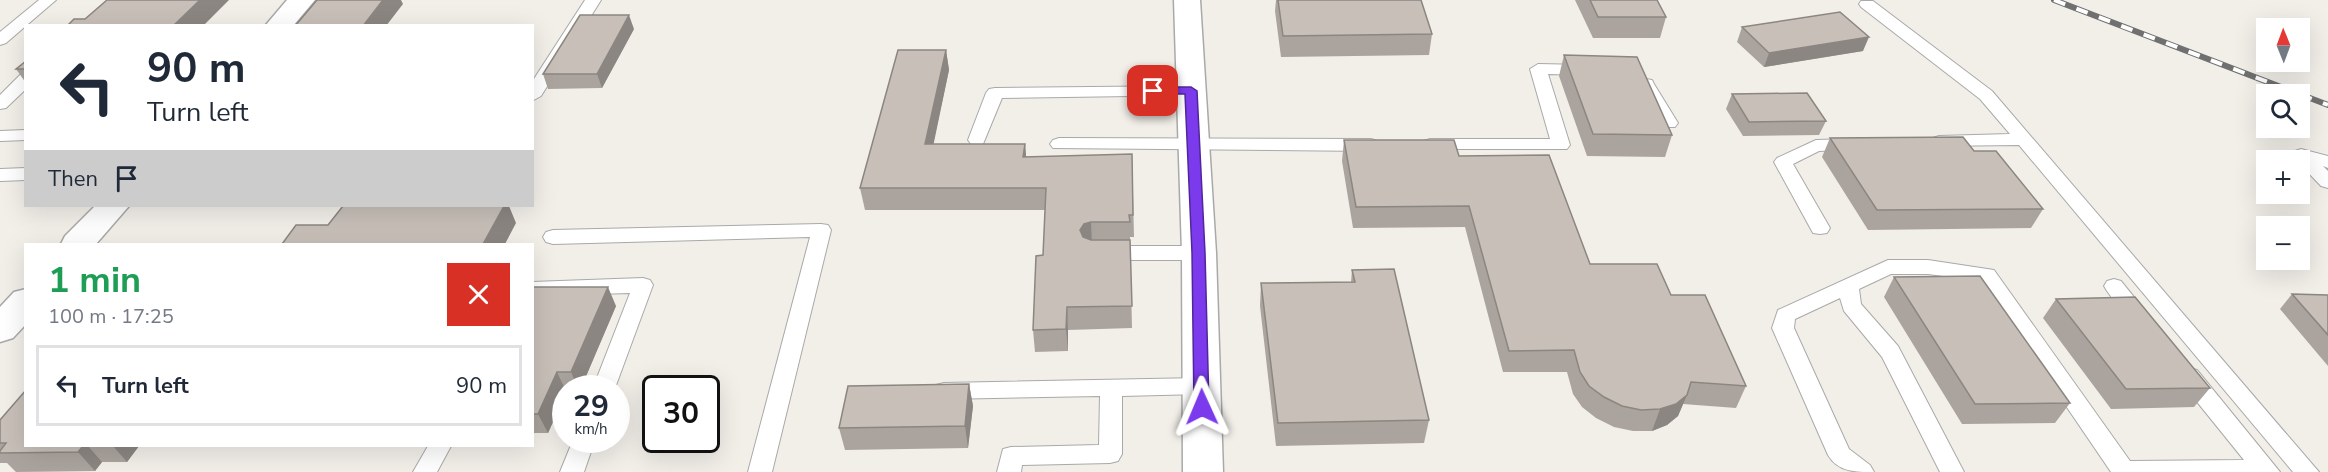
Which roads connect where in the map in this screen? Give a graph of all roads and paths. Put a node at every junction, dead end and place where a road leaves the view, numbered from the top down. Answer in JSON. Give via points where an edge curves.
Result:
{"nodes":[{"id":1,"x":48,"y":0,"type":"edge"},
{"id":2,"x":302,"y":0,"type":"edge"},
{"id":3,"x":593,"y":0,"type":"edge"},
{"id":4,"x":1187,"y":0,"type":"edge"},
{"id":5,"x":1867,"y":4,"type":"dead end"},
{"id":6,"x":280,"y":24,"type":"edge"},
{"id":7,"x":0,"y":40,"type":"edge"},
{"id":8,"x":1605,"y":70,"type":"edge"},
{"id":9,"x":1638,"y":71,"type":"edge"},
{"id":10,"x":24,"y":81,"type":"edge"},
{"id":11,"x":1191,"y":91,"type":"junction"},
{"id":12,"x":534,"y":93,"type":"edge"},
{"id":13,"x":1,"y":103,"type":"edge"},
{"id":14,"x":24,"y":103,"type":"edge"},
{"id":15,"x":1669,"y":123,"type":"edge"},
{"id":16,"x":0,"y":135,"type":"edge"},
{"id":17,"x":24,"y":135,"type":"edge"},
{"id":18,"x":2023,"y":139,"type":"junction"},
{"id":19,"x":977,"y":140,"type":"dead end"},
{"id":20,"x":1920,"y":142,"type":"edge"},
{"id":21,"x":1195,"y":143,"type":"junction"},
{"id":22,"x":1059,"y":144,"type":"dead end"},
{"id":23,"x":1874,"y":144,"type":"edge"},
{"id":24,"x":1393,"y":145,"type":"edge"},
{"id":25,"x":1415,"y":145,"type":"edge"},
{"id":26,"x":2328,"y":162,"type":"edge"},
{"id":27,"x":24,"y":174,"type":"edge"},
{"id":28,"x":0,"y":175,"type":"edge"},
{"id":29,"x":2328,"y":182,"type":"edge"},
{"id":30,"x":112,"y":207,"type":"edge"},
{"id":31,"x":1820,"y":228,"type":"dead end"},
{"id":32,"x":553,"y":237,"type":"dead end"},
{"id":33,"x":78,"y":243,"type":"edge"},
{"id":34,"x":1093,"y":253,"type":"edge"},
{"id":35,"x":1198,"y":253,"type":"junction"},
{"id":36,"x":1848,"y":285,"type":"junction"},
{"id":37,"x":2114,"y":286,"type":"dead end"},
{"id":38,"x":534,"y":289,"type":"edge"},
{"id":39,"x":24,"y":303,"type":"edge"},
{"id":40,"x":0,"y":329,"type":"edge"},
{"id":41,"x":2152,"y":332,"type":"edge"},
{"id":42,"x":2175,"y":359,"type":"edge"},
{"id":43,"x":609,"y":375,"type":"edge"},
{"id":44,"x":1201,"y":386,"type":"junction"},
{"id":45,"x":1111,"y":388,"type":"junction"},
{"id":46,"x":927,"y":392,"type":"edge"},
{"id":47,"x":438,"y":447,"type":"edge"},
{"id":48,"x":580,"y":453,"type":"edge"},
{"id":49,"x":2266,"y":470,"type":"edge"},
{"id":50,"x":2124,"y":471,"type":"edge"},
{"id":51,"x":425,"y":472,"type":"edge"},
{"id":52,"x":572,"y":472,"type":"edge"},
{"id":53,"x":760,"y":472,"type":"edge"},
{"id":54,"x":1009,"y":472,"type":"edge"},
{"id":55,"x":1203,"y":472,"type":"edge"},
{"id":56,"x":1862,"y":472,"type":"edge"},
{"id":57,"x":1952,"y":472,"type":"edge"},
{"id":58,"x":2307,"y":472,"type":"edge"}],
"edges":[{"from":1,"to":7,"type":"lane"},
{"from":2,"to":6,"type":"street"},
{"from":3,"to":12,"type":"lane"},
{"from":4,"to":11,"type":"street"},
{"from":5,"to":18,"type":"lane","via":[[1986,95]]},
{"from":8,"to":25,"type":"lane","via":[[1538,69],[1561,145]]},
{"from":9,"to":15,"type":"lane"},
{"from":10,"to":13,"type":"lane"},
{"from":11,"to":19,"type":"lane","via":[[995,93]]},
{"from":11,"to":21,"type":"street"},
{"from":13,"to":14,"type":"lane"},
{"from":16,"to":17,"type":"lane"},
{"from":18,"to":20,"type":"lane"},
{"from":18,"to":58,"type":"lane"},
{"from":21,"to":22,"type":"lane"},
{"from":21,"to":24,"type":"lane"},
{"from":21,"to":35,"type":"street"},
{"from":23,"to":31,"type":"lane","via":[[1816,146],[1783,162]]},
{"from":26,"to":29,"type":"lane","via":[[2301,155]]},
{"from":27,"to":28,"type":"lane"},
{"from":30,"to":33,"type":"street"},
{"from":32,"to":53,"type":"lane","via":[[821,230]]},
{"from":34,"to":35,"type":"lane"},
{"from":35,"to":44,"type":"street"},
{"from":36,"to":50,"type":"lane","via":[[1888,267],[1928,267],[1987,275]]},
{"from":36,"to":56,"type":"lane","via":[[1785,315],[1783,328],[1840,455]]},
{"from":36,"to":57,"type":"lane","via":[[1851,306],[1890,352]]},
{"from":37,"to":41,"type":"lane"},
{"from":38,"to":43,"type":"lane","via":[[643,285]]},
{"from":39,"to":40,"type":"street"},
{"from":42,"to":49,"type":"lane"},
{"from":44,"to":45,"type":"lane"},
{"from":44,"to":55,"type":"street"},
{"from":45,"to":46,"type":"lane"},
{"from":45,"to":54,"type":"lane","via":[[1110,454],[1011,456]]},
{"from":47,"to":51,"type":"lane"},
{"from":48,"to":52,"type":"lane"},
{"from":49,"to":50,"type":"lane"}]}
